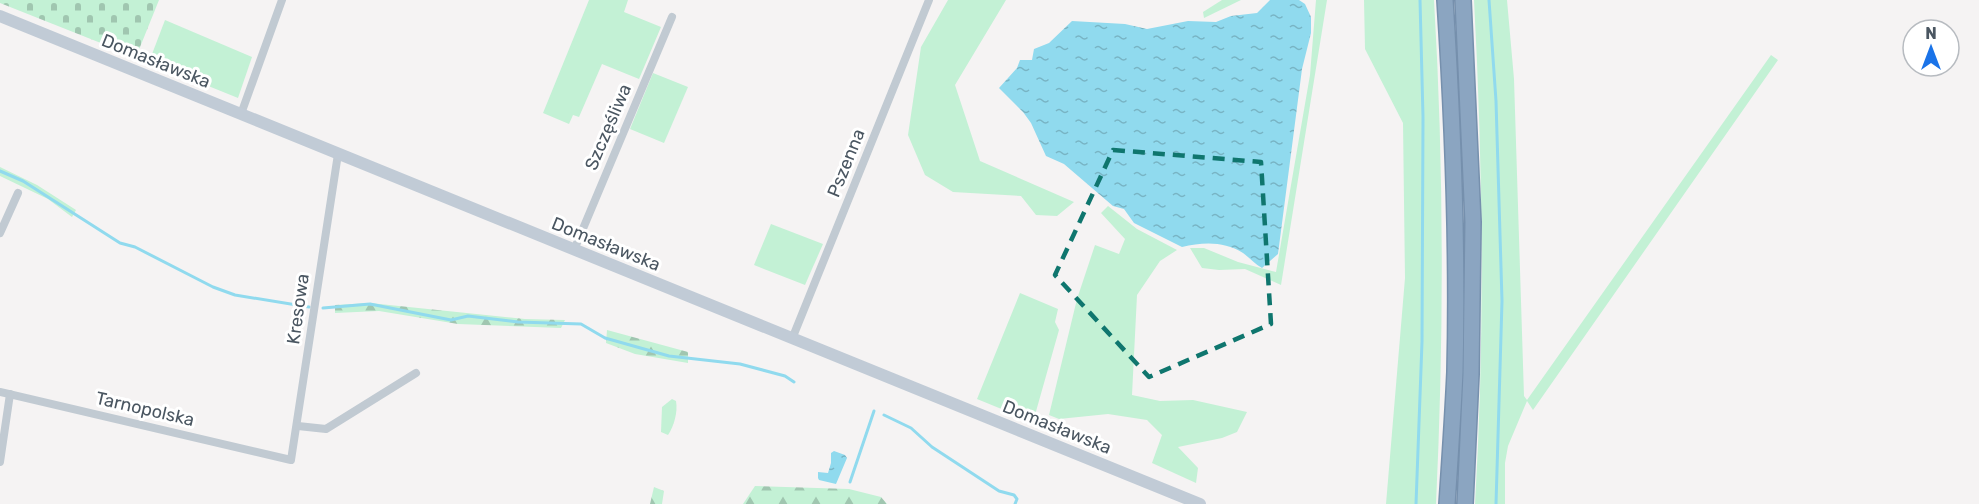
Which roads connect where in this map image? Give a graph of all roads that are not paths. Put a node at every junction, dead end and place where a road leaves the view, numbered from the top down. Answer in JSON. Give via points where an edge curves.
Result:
{"nodes":[{"id":1,"x":282,"y":0,"type":"edge"},
{"id":2,"x":929,"y":0,"type":"edge"},
{"id":3,"x":1445,"y":0,"type":"edge"},
{"id":4,"x":1463,"y":0,"type":"edge"},
{"id":5,"x":0,"y":16,"type":"edge"},
{"id":6,"x":672,"y":17,"type":"dead end"},
{"id":7,"x":241,"y":114,"type":"junction"},
{"id":8,"x":338,"y":154,"type":"junction"},
{"id":9,"x":18,"y":193,"type":"dead end"},
{"id":10,"x":0,"y":233,"type":"edge"},
{"id":11,"x":574,"y":250,"type":"junction"},
{"id":12,"x":792,"y":339,"type":"junction"},
{"id":13,"x":416,"y":373,"type":"dead end"},
{"id":14,"x":0,"y":392,"type":"edge"},
{"id":15,"x":10,"y":394,"type":"junction"},
{"id":16,"x":298,"y":426,"type":"junction"},
{"id":17,"x":282,"y":459,"type":"joint"},
{"id":18,"x":0,"y":462,"type":"edge"},
{"id":19,"x":1200,"y":504,"type":"edge"},
{"id":20,"x":1448,"y":504,"type":"edge"},
{"id":21,"x":1465,"y":504,"type":"edge"}],
"edges":[{"from":1,"to":7,"type":"street"},
{"from":2,"to":12,"type":"street","name":"Pszenna"},
{"from":3,"to":20,"type":"highway","via":[[1455,372]]},
{"from":4,"to":21,"type":"highway","via":[[1473,222]]},
{"from":5,"to":7,"type":"street","name":"Domasławska"},
{"from":6,"to":11,"type":"street","name":"Szczęśliwa"},
{"from":7,"to":8,"type":"street","name":"Domasławska"},
{"from":8,"to":11,"type":"street","name":"Domasławska"},
{"from":8,"to":16,"type":"street","name":"Kresowa"},
{"from":9,"to":10,"type":"street"},
{"from":11,"to":12,"type":"street","name":"Domasławska"},
{"from":12,"to":19,"type":"street","name":"Domasławska"},
{"from":13,"to":16,"type":"street","via":[[326,429]]},
{"from":14,"to":15,"type":"street","name":"Tarnopolska"},
{"from":15,"to":17,"type":"street","name":"Tarnopolska"},
{"from":15,"to":18,"type":"street"},
{"from":16,"to":17,"type":"street","name":"Kresowa","via":[[291,460]]}]}
